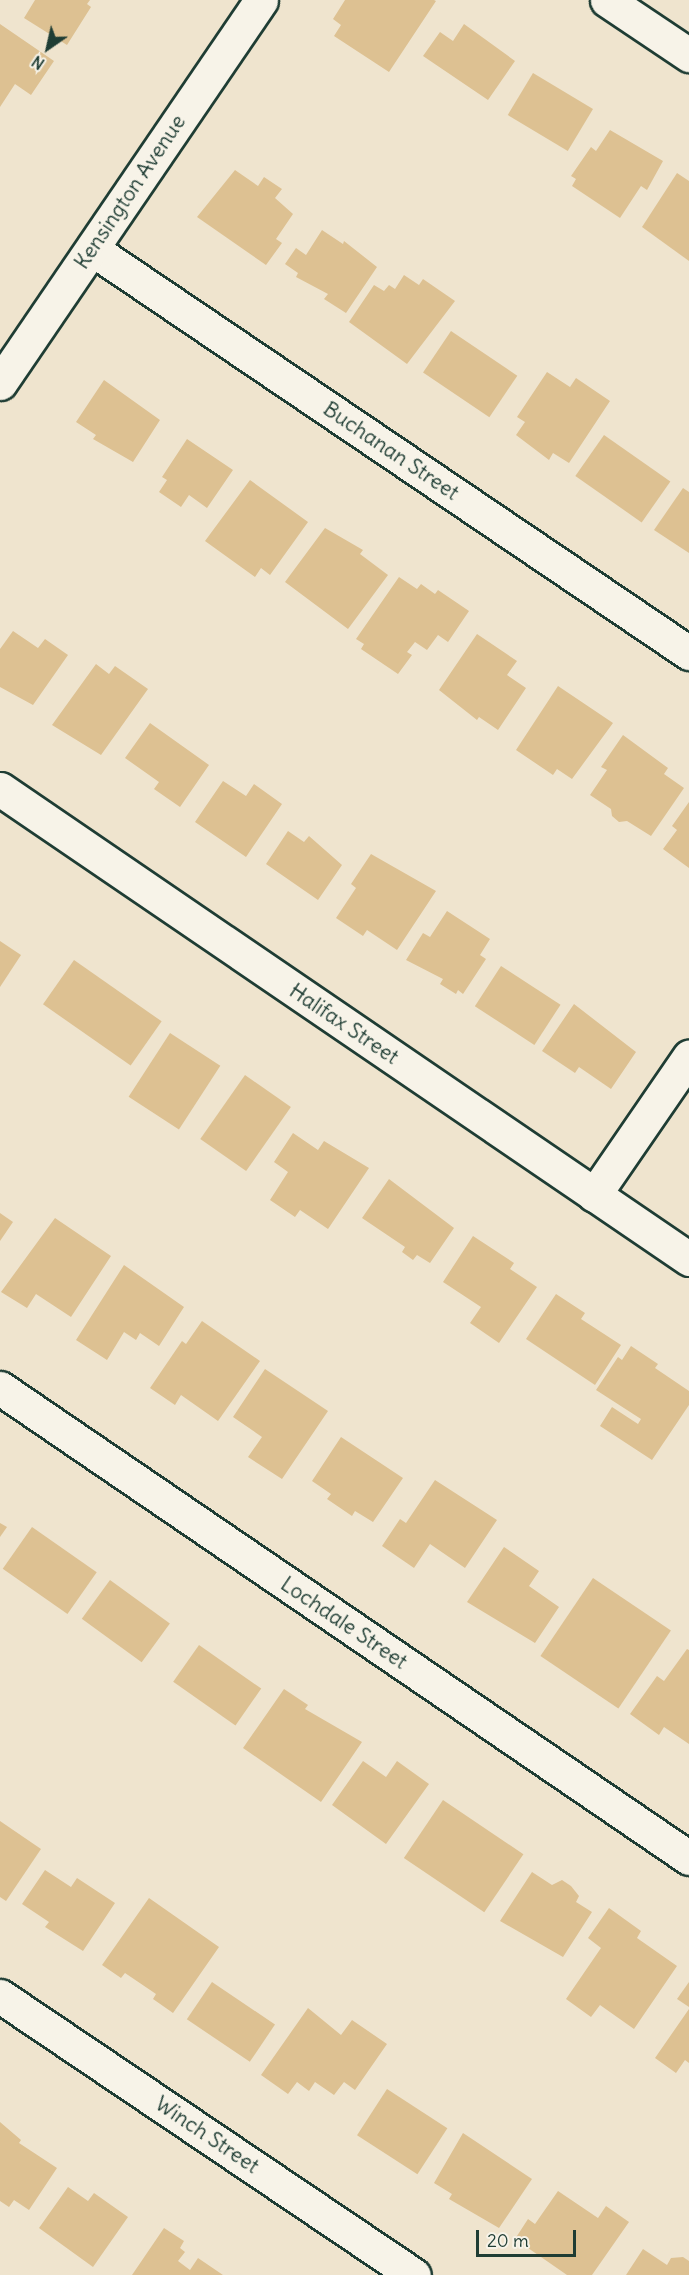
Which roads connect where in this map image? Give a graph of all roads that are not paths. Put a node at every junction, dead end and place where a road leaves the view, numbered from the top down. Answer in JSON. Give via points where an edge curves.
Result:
{"nodes":[{"id":1,"x":261,"y":0,"type":"edge"},
{"id":2,"x":607,"y":0,"type":"edge"},
{"id":3,"x":689,"y":55,"type":"edge"},
{"id":4,"x":92,"y":249,"type":"junction"},
{"id":5,"x":0,"y":383,"type":"edge"},
{"id":6,"x":689,"y":653,"type":"edge"},
{"id":7,"x":0,"y":789,"type":"edge"},
{"id":8,"x":689,"y":1057,"type":"edge"},
{"id":9,"x":594,"y":1195,"type":"junction"},
{"id":10,"x":689,"y":1259,"type":"edge"},
{"id":11,"x":0,"y":1389,"type":"edge"},
{"id":12,"x":689,"y":1858,"type":"edge"},
{"id":13,"x":0,"y":1996,"type":"edge"},
{"id":14,"x":414,"y":2275,"type":"edge"}],
"edges":[{"from":1,"to":4,"type":"street","name":"Kensington Avenue"},
{"from":2,"to":3,"type":"street"},
{"from":4,"to":5,"type":"street","name":"Kensington Avenue"},
{"from":4,"to":6,"type":"street","name":"Buchanan Street"},
{"from":7,"to":9,"type":"street","name":"Halifax Street"},
{"from":8,"to":9,"type":"street"},
{"from":9,"to":10,"type":"street","name":"Halifax Street"},
{"from":11,"to":12,"type":"street","name":"Lochdale Street"},
{"from":13,"to":14,"type":"street","name":"Winch Street"}]}
